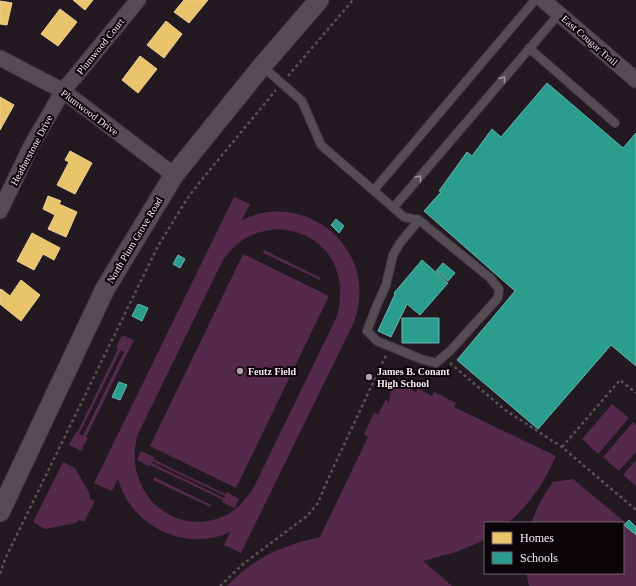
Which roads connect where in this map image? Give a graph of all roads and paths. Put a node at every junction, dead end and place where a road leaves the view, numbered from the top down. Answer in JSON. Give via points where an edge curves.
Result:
{"nodes":[{"id":1,"x":138,"y":0,"type":"edge"},
{"id":2,"x":318,"y":0,"type":"edge"},
{"id":3,"x":353,"y":0,"type":"edge"},
{"id":4,"x":535,"y":0,"type":"edge"},
{"id":5,"x":543,"y":0,"type":"edge"},
{"id":6,"x":559,"y":14,"type":"junction"},
{"id":7,"x":529,"y":48,"type":"junction"},
{"id":8,"x":0,"y":58,"type":"edge"},
{"id":9,"x":262,"y":66,"type":"junction"},
{"id":10,"x":636,"y":80,"type":"edge"},
{"id":11,"x":282,"y":83,"type":"junction"},
{"id":12,"x":63,"y":91,"type":"junction"},
{"id":13,"x":615,"y":123,"type":"dead end"},
{"id":14,"x":174,"y":175,"type":"junction"},
{"id":15,"x":374,"y":190,"type":"junction"},
{"id":16,"x":394,"y":207,"type":"junction"},
{"id":17,"x":0,"y":210,"type":"edge"},
{"id":18,"x":418,"y":220,"type":"junction"},
{"id":19,"x":391,"y":347,"type":"junction"},
{"id":20,"x":443,"y":357,"type":"junction"},
{"id":21,"x":636,"y":393,"type":"edge"},
{"id":22,"x":562,"y":447,"type":"junction"},
{"id":23,"x":636,"y":510,"type":"edge"},
{"id":24,"x":0,"y":512,"type":"edge"},
{"id":25,"x":0,"y":574,"type":"edge"},
{"id":26,"x":220,"y":586,"type":"edge"}],
"edges":[{"from":1,"to":12,"type":"street","name":"Plumwood Court"},
{"from":2,"to":9,"type":"street","name":"North Plum Grove Road"},
{"from":3,"to":11,"type":"path"},
{"from":4,"to":15,"type":"lane"},
{"from":5,"to":6,"type":"street","name":"East Cougar Trail"},
{"from":6,"to":7,"type":"lane"},
{"from":6,"to":10,"type":"street","name":"East Cougar Trail"},
{"from":7,"to":13,"type":"lane"},
{"from":16,"to":7,"type":"lane","one_way":true},
{"from":8,"to":12,"type":"street","name":"Plumwood Drive"},
{"from":9,"to":11,"type":"lane"},
{"from":9,"to":14,"type":"street","name":"North Plum Grove Road"},
{"from":11,"to":15,"type":"lane","via":[[302,101],[321,145]]},
{"from":11,"to":25,"type":"path","via":[[199,183],[158,246]]},
{"from":12,"to":14,"type":"street","name":"Plumwood Drive"},
{"from":12,"to":17,"type":"street","name":"Heatherstone Drive","via":[[31,146]]},
{"from":14,"to":24,"type":"street","name":"North Plum Grove Road","via":[[105,289]]},
{"from":15,"to":16,"type":"lane"},
{"from":16,"to":18,"type":"lane","via":[[404,217]]},
{"from":18,"to":19,"type":"lane","via":[[393,255],[386,285],[368,331],[377,341]]},
{"from":18,"to":20,"type":"lane","via":[[490,278],[499,289],[498,298]]},
{"from":19,"to":20,"type":"lane","via":[[436,363]]},
{"from":19,"to":26,"type":"path","via":[[318,502],[307,516],[243,564]]},
{"from":20,"to":22,"type":"path","via":[[505,410]]},
{"from":21,"to":22,"type":"path","via":[[620,380]]},
{"from":22,"to":23,"type":"path"}]}
